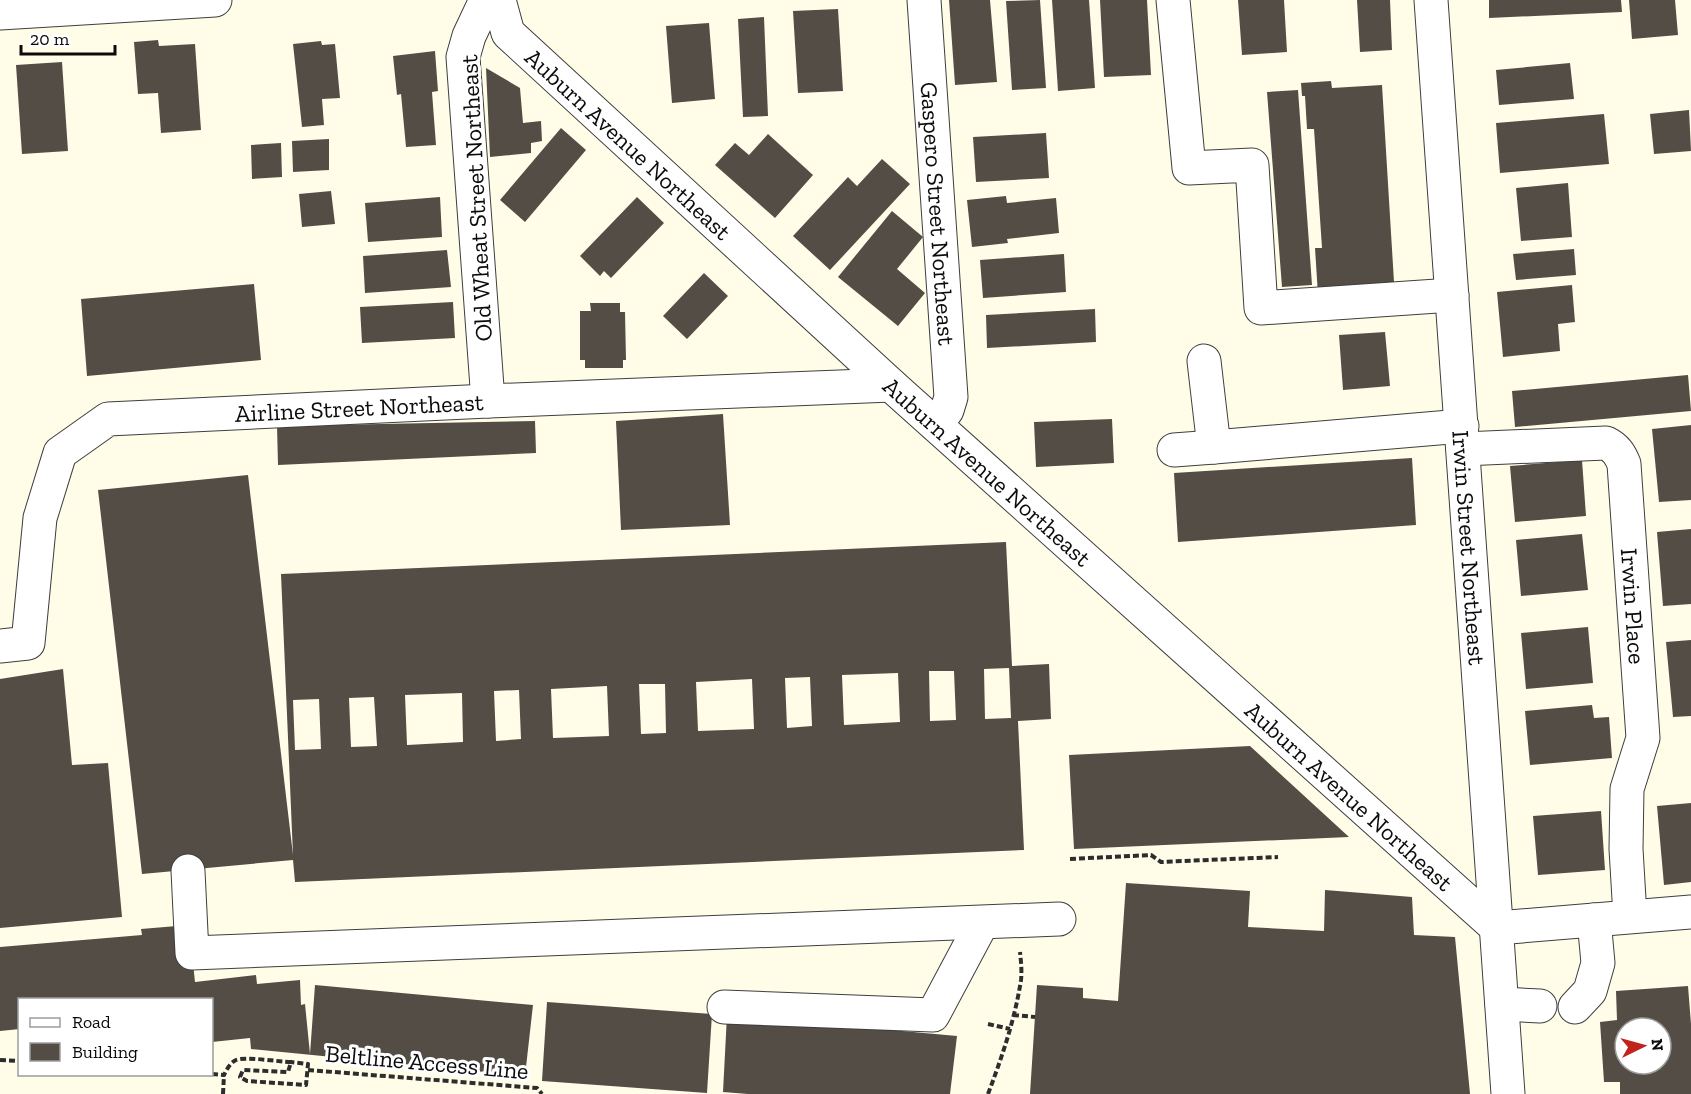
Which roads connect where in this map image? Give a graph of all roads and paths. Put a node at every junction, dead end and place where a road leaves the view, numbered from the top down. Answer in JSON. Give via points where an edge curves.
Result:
{"nodes":[{"id":1,"x":215,"y":0,"type":"edge"},
{"id":2,"x":486,"y":0,"type":"edge"},
{"id":3,"x":499,"y":0,"type":"edge"},
{"id":4,"x":924,"y":0,"type":"edge"},
{"id":5,"x":1173,"y":0,"type":"edge"},
{"id":6,"x":1431,"y":0,"type":"edge"},
{"id":7,"x":0,"y":13,"type":"edge"},
{"id":8,"x":1452,"y":295,"type":"junction"},
{"id":9,"x":1204,"y":361,"type":"dead end"},
{"id":10,"x":891,"y":385,"type":"junction"},
{"id":11,"x":488,"y":401,"type":"junction"},
{"id":12,"x":935,"y":424,"type":"junction"},
{"id":13,"x":1462,"y":438,"type":"junction"},
{"id":14,"x":1214,"y":447,"type":"junction"},
{"id":15,"x":1174,"y":450,"type":"dead end"},
{"id":16,"x":0,"y":646,"type":"edge"},
{"id":17,"x":1278,"y":857,"type":"dead end"},
{"id":18,"x":1070,"y":860,"type":"dead end"},
{"id":19,"x":188,"y":871,"type":"dead end"},
{"id":20,"x":1691,"y":912,"type":"edge"},
{"id":21,"x":1630,"y":916,"type":"junction"},
{"id":22,"x":1059,"y":919,"type":"dead end"},
{"id":23,"x":1594,"y":920,"type":"junction"},
{"id":24,"x":1018,"y":921,"type":"junction"},
{"id":25,"x":982,"y":923,"type":"junction"},
{"id":26,"x":1497,"y":928,"type":"junction"},
{"id":27,"x":1502,"y":1004,"type":"junction"},
{"id":28,"x":1540,"y":1006,"type":"dead end"},
{"id":29,"x":724,"y":1007,"type":"dead end"},
{"id":30,"x":1575,"y":1008,"type":"dead end"},
{"id":31,"x":1013,"y":1015,"type":"junction"},
{"id":32,"x":1035,"y":1017,"type":"dead end"},
{"id":33,"x":988,"y":1024,"type":"dead end"},
{"id":34,"x":1010,"y":1029,"type":"junction"},
{"id":35,"x":0,"y":1060,"type":"edge"},
{"id":36,"x":18,"y":1061,"type":"edge"},
{"id":37,"x":291,"y":1062,"type":"junction"},
{"id":38,"x":308,"y":1070,"type":"junction"},
{"id":39,"x":213,"y":1074,"type":"edge"},
{"id":40,"x":224,"y":1075,"type":"junction"},
{"id":41,"x":223,"y":1094,"type":"edge"},
{"id":42,"x":543,"y":1094,"type":"edge"},
{"id":43,"x":988,"y":1094,"type":"edge"},
{"id":44,"x":1508,"y":1094,"type":"edge"}],
"edges":[{"from":1,"to":7,"type":"street"},
{"from":2,"to":11,"type":"street","name":"Old Wheat Street Northeast","via":[[463,57]]},
{"from":3,"to":10,"type":"street","name":"Auburn Avenue Northeast","via":[[508,33]]},
{"from":4,"to":12,"type":"street","name":"Gaspero Street Northeast","via":[[951,397],[947,410]]},
{"from":5,"to":8,"type":"street","via":[[1189,168],[1252,165],[1261,308]]},
{"from":6,"to":8,"type":"street","name":"Irwin Street Northeast"},
{"from":8,"to":13,"type":"street","name":"Irwin Street Northeast"},
{"from":9,"to":14,"type":"street"},
{"from":10,"to":11,"type":"street","name":"Airline Street Northeast"},
{"from":10,"to":12,"type":"street","name":"Auburn Avenue Northeast"},
{"from":11,"to":16,"type":"street","name":"Airline Street Northeast","via":[[108,419],[60,453],[40,518],[28,643]]},
{"from":12,"to":26,"type":"street","name":"Auburn Avenue Northeast"},
{"from":13,"to":14,"type":"street"},
{"from":13,"to":21,"type":"street","name":"Irwin Place","via":[[1606,443],[1624,464],[1643,738],[1627,789]]},
{"from":13,"to":26,"type":"street","name":"Irwin Street Northeast"},
{"from":14,"to":15,"type":"street"},
{"from":17,"to":18,"type":"path","via":[[1161,862],[1151,855]]},
{"from":19,"to":25,"type":"street","via":[[192,953]]},
{"from":20,"to":21,"type":"street"},
{"from":21,"to":23,"type":"street"},
{"from":22,"to":24,"type":"street"},
{"from":23,"to":26,"type":"street"},
{"from":23,"to":30,"type":"street","via":[[1598,963],[1590,991]]},
{"from":24,"to":25,"type":"street"},
{"from":24,"to":31,"type":"path","via":[[1022,978]]},
{"from":25,"to":29,"type":"street","via":[[933,1016]]},
{"from":26,"to":27,"type":"street","name":"Irwin Street Northeast"},
{"from":27,"to":28,"type":"street"},
{"from":27,"to":44,"type":"street","name":"Irwin Street Northeast"},
{"from":31,"to":32,"type":"path"},
{"from":31,"to":34,"type":"path"},
{"from":33,"to":34,"type":"path"},
{"from":34,"to":43,"type":"path"},
{"from":35,"to":36,"type":"path"},
{"from":37,"to":38,"type":"path","via":[[308,1064]]},
{"from":37,"to":38,"type":"path","via":[[288,1072],[243,1070],[240,1077],[247,1081],[306,1085]]},
{"from":37,"to":40,"type":"path","via":[[236,1060]]},
{"from":38,"to":42,"type":"path","name":"Beltline Access Line","via":[[537,1088]]},
{"from":39,"to":40,"type":"path"},
{"from":40,"to":41,"type":"path"}]}
